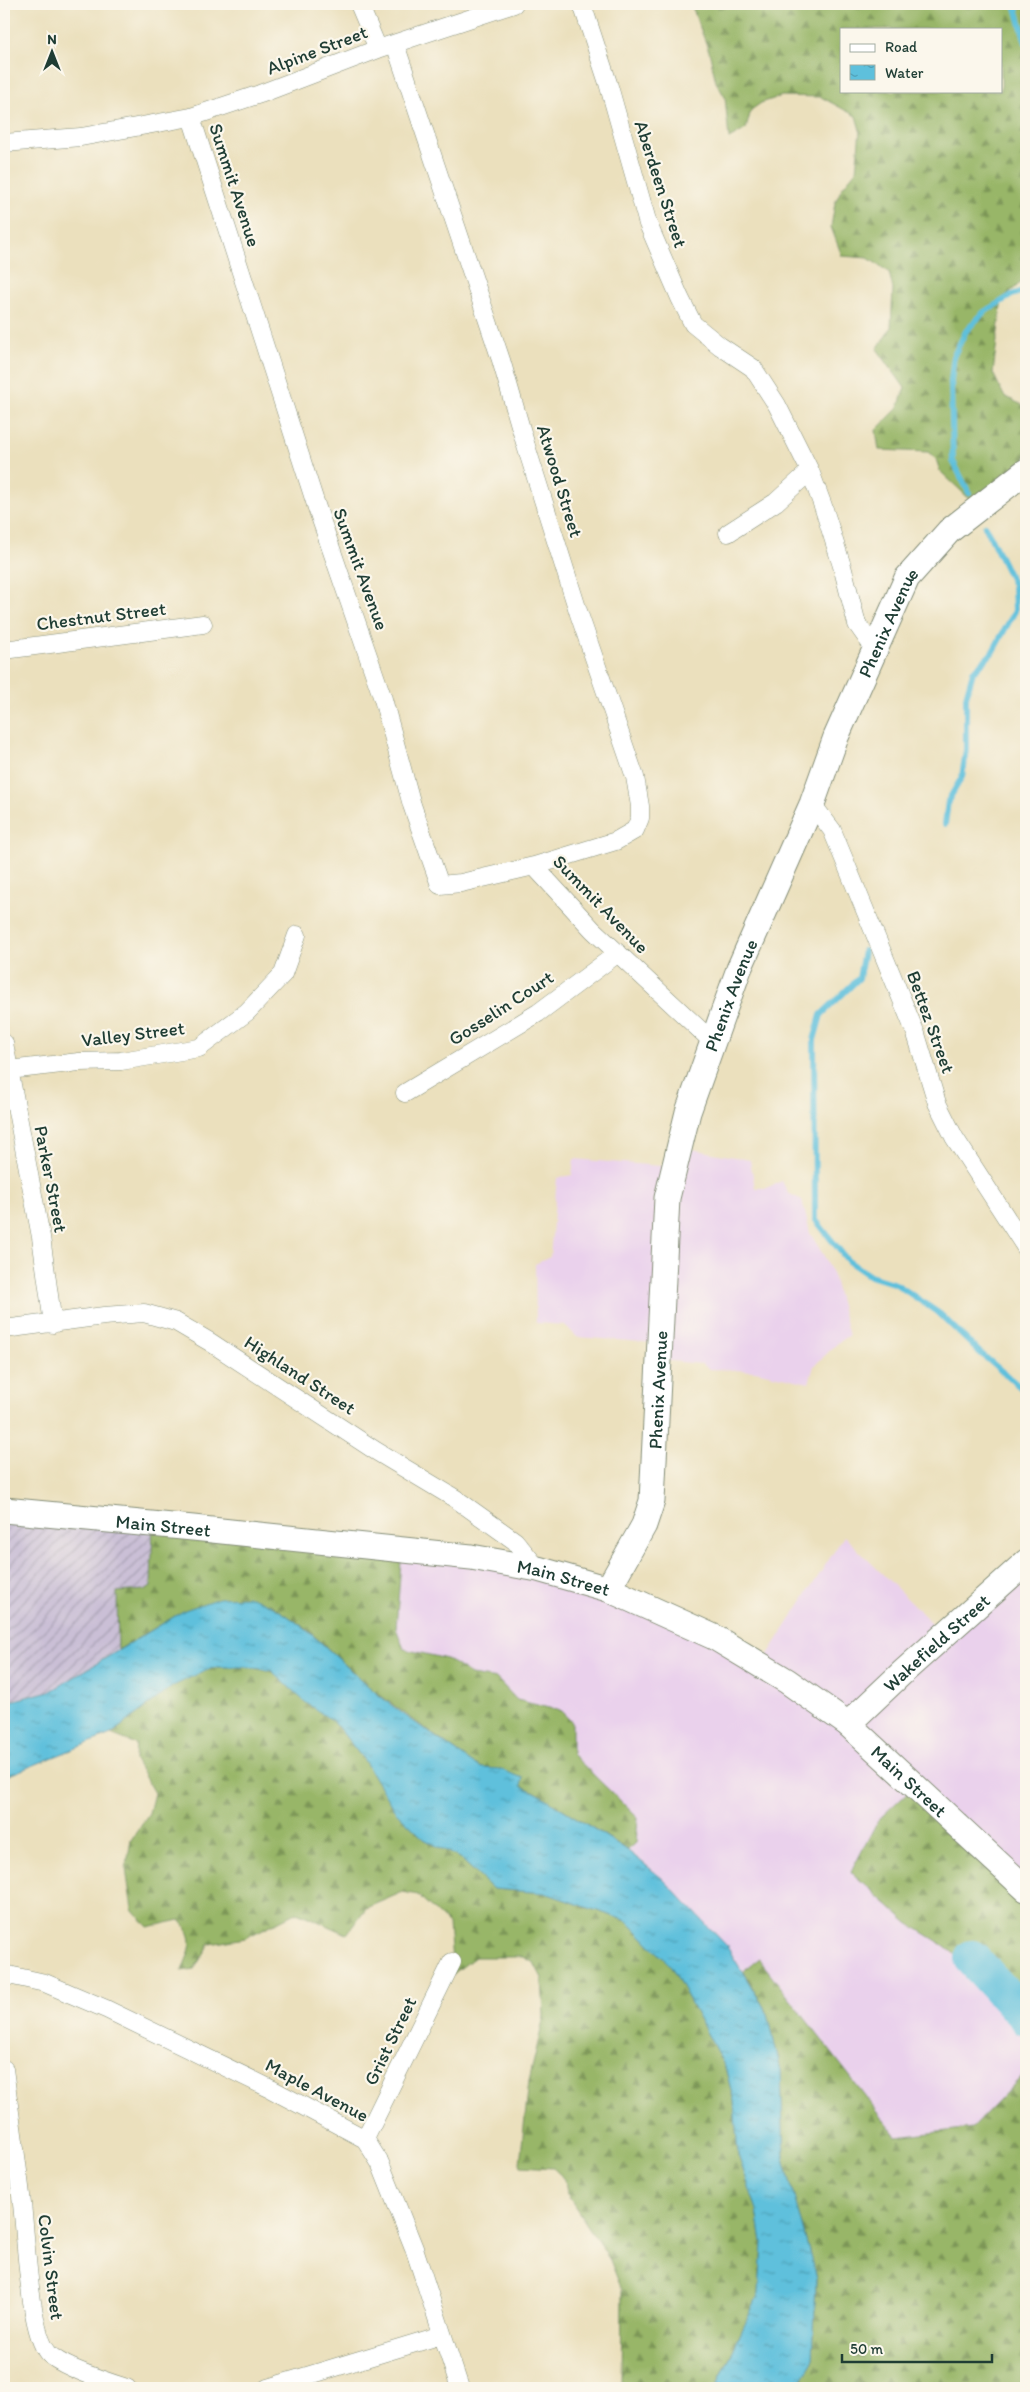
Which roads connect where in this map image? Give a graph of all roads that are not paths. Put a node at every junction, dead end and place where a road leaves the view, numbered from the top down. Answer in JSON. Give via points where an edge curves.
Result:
{"nodes":[{"id":1,"x":359,"y":4,"type":"edge"},
{"id":2,"x":514,"y":4,"type":"edge"},
{"id":3,"x":582,"y":4,"type":"edge"},
{"id":4,"x":395,"y":44,"type":"junction"},
{"id":5,"x":378,"y":49,"type":"junction"},
{"id":6,"x":191,"y":117,"type":"junction"},
{"id":7,"x":4,"y":143,"type":"edge"},
{"id":8,"x":810,"y":471,"type":"junction"},
{"id":9,"x":1026,"y":471,"type":"edge"},
{"id":10,"x":728,"y":534,"type":"dead end"},
{"id":11,"x":203,"y":624,"type":"dead end"},
{"id":12,"x":874,"y":648,"type":"junction"},
{"id":13,"x":4,"y":650,"type":"edge"},
{"id":14,"x":812,"y":804,"type":"junction"},
{"id":15,"x":534,"y":866,"type":"junction"},
{"id":16,"x":298,"y":935,"type":"dead end"},
{"id":17,"x":618,"y":953,"type":"junction"},
{"id":18,"x":713,"y":1042,"type":"junction"},
{"id":19,"x":4,"y":1043,"type":"edge"},
{"id":20,"x":9,"y":1070,"type":"junction"},
{"id":21,"x":405,"y":1093,"type":"dead end"},
{"id":22,"x":1026,"y":1248,"type":"edge"},
{"id":23,"x":52,"y":1324,"type":"junction"},
{"id":24,"x":4,"y":1330,"type":"edge"},
{"id":25,"x":4,"y":1510,"type":"edge"},
{"id":26,"x":1026,"y":1562,"type":"edge"},
{"id":27,"x":538,"y":1569,"type":"junction"},
{"id":28,"x":608,"y":1589,"type":"junction"},
{"id":29,"x":848,"y":1724,"type":"junction"},
{"id":30,"x":1023,"y":1880,"type":"edge"},
{"id":31,"x":452,"y":1962,"type":"dead end"},
{"id":32,"x":4,"y":1974,"type":"edge"},
{"id":33,"x":4,"y":2069,"type":"edge"},
{"id":34,"x":364,"y":2139,"type":"junction"},
{"id":35,"x":442,"y":2335,"type":"junction"},
{"id":36,"x":127,"y":2388,"type":"edge"},
{"id":37,"x":267,"y":2388,"type":"edge"},
{"id":38,"x":460,"y":2388,"type":"edge"}],
"edges":[{"from":1,"to":5,"type":"street"},
{"from":2,"to":4,"type":"street","name":"Alpine Street"},
{"from":3,"to":8,"type":"street","name":"Aberdeen Street","via":[[648,224],[680,298],[694,324],[753,368],[777,405]]},
{"from":4,"to":5,"type":"street","name":"Alpine Street"},
{"from":4,"to":15,"type":"street","name":"Atwood Street","via":[[501,360],[635,778],[640,806],[635,830],[616,841]]},
{"from":5,"to":6,"type":"street","name":"Alpine Street"},
{"from":6,"to":7,"type":"street","name":"Summit Avenue","via":[[81,137]]},
{"from":6,"to":15,"type":"street","name":"Summit Avenue","via":[[317,508],[383,699],[412,805],[440,885]]},
{"from":8,"to":10,"type":"street","via":[[776,502]]},
{"from":8,"to":12,"type":"street","name":"Aberdeen Street","via":[[842,566],[857,624]]},
{"from":9,"to":12,"type":"main road","name":"Phenix Avenue","via":[[949,532],[907,578]]},
{"from":11,"to":13,"type":"street","name":"Chestnut Street"},
{"from":12,"to":14,"type":"main road","name":"Phenix Avenue"},
{"from":14,"to":18,"type":"main road","name":"Phenix Avenue","via":[[739,969]]},
{"from":14,"to":22,"type":"street","name":"Bettez Street","via":[[832,830],[916,1034],[937,1103],[954,1137]]},
{"from":15,"to":17,"type":"street","name":"Summit Avenue"},
{"from":16,"to":20,"type":"street","name":"Valley Street","via":[[283,974],[247,1012],[199,1048],[128,1060]]},
{"from":17,"to":18,"type":"street","name":"Summit Avenue"},
{"from":17,"to":21,"type":"street","name":"Gosselin Court","via":[[538,1013]]},
{"from":18,"to":28,"type":"main road","name":"Phenix Avenue","via":[[688,1112],[667,1198],[652,1501],[644,1525]]},
{"from":19,"to":20,"type":"street","name":"Parker Street"},
{"from":20,"to":23,"type":"street","name":"Parker Street","via":[[41,1237]]},
{"from":23,"to":24,"type":"street","name":"Highland Street"},
{"from":23,"to":27,"type":"street","name":"Highland Street","via":[[144,1313],[176,1322],[456,1499],[515,1541]]},
{"from":25,"to":27,"type":"main road","name":"Main Street","via":[[414,1550]]},
{"from":26,"to":29,"type":"main road","name":"Wakefield Street"},
{"from":27,"to":28,"type":"main road","name":"Main Street"},
{"from":28,"to":29,"type":"main road","name":"Main Street","via":[[714,1637],[787,1681]]},
{"from":29,"to":30,"type":"main road","name":"Main Street"},
{"from":31,"to":34,"type":"street","name":"Grist Street"},
{"from":32,"to":34,"type":"street","name":"Maple Avenue","via":[[45,1984],[106,2009],[271,2089]]},
{"from":33,"to":36,"type":"street","name":"Colvin Street","via":[[39,2339],[48,2354]]},
{"from":34,"to":35,"type":"street","name":"Maple Avenue","via":[[380,2162]]},
{"from":35,"to":37,"type":"street"},
{"from":35,"to":38,"type":"street","name":"Maple Avenue"}]}
